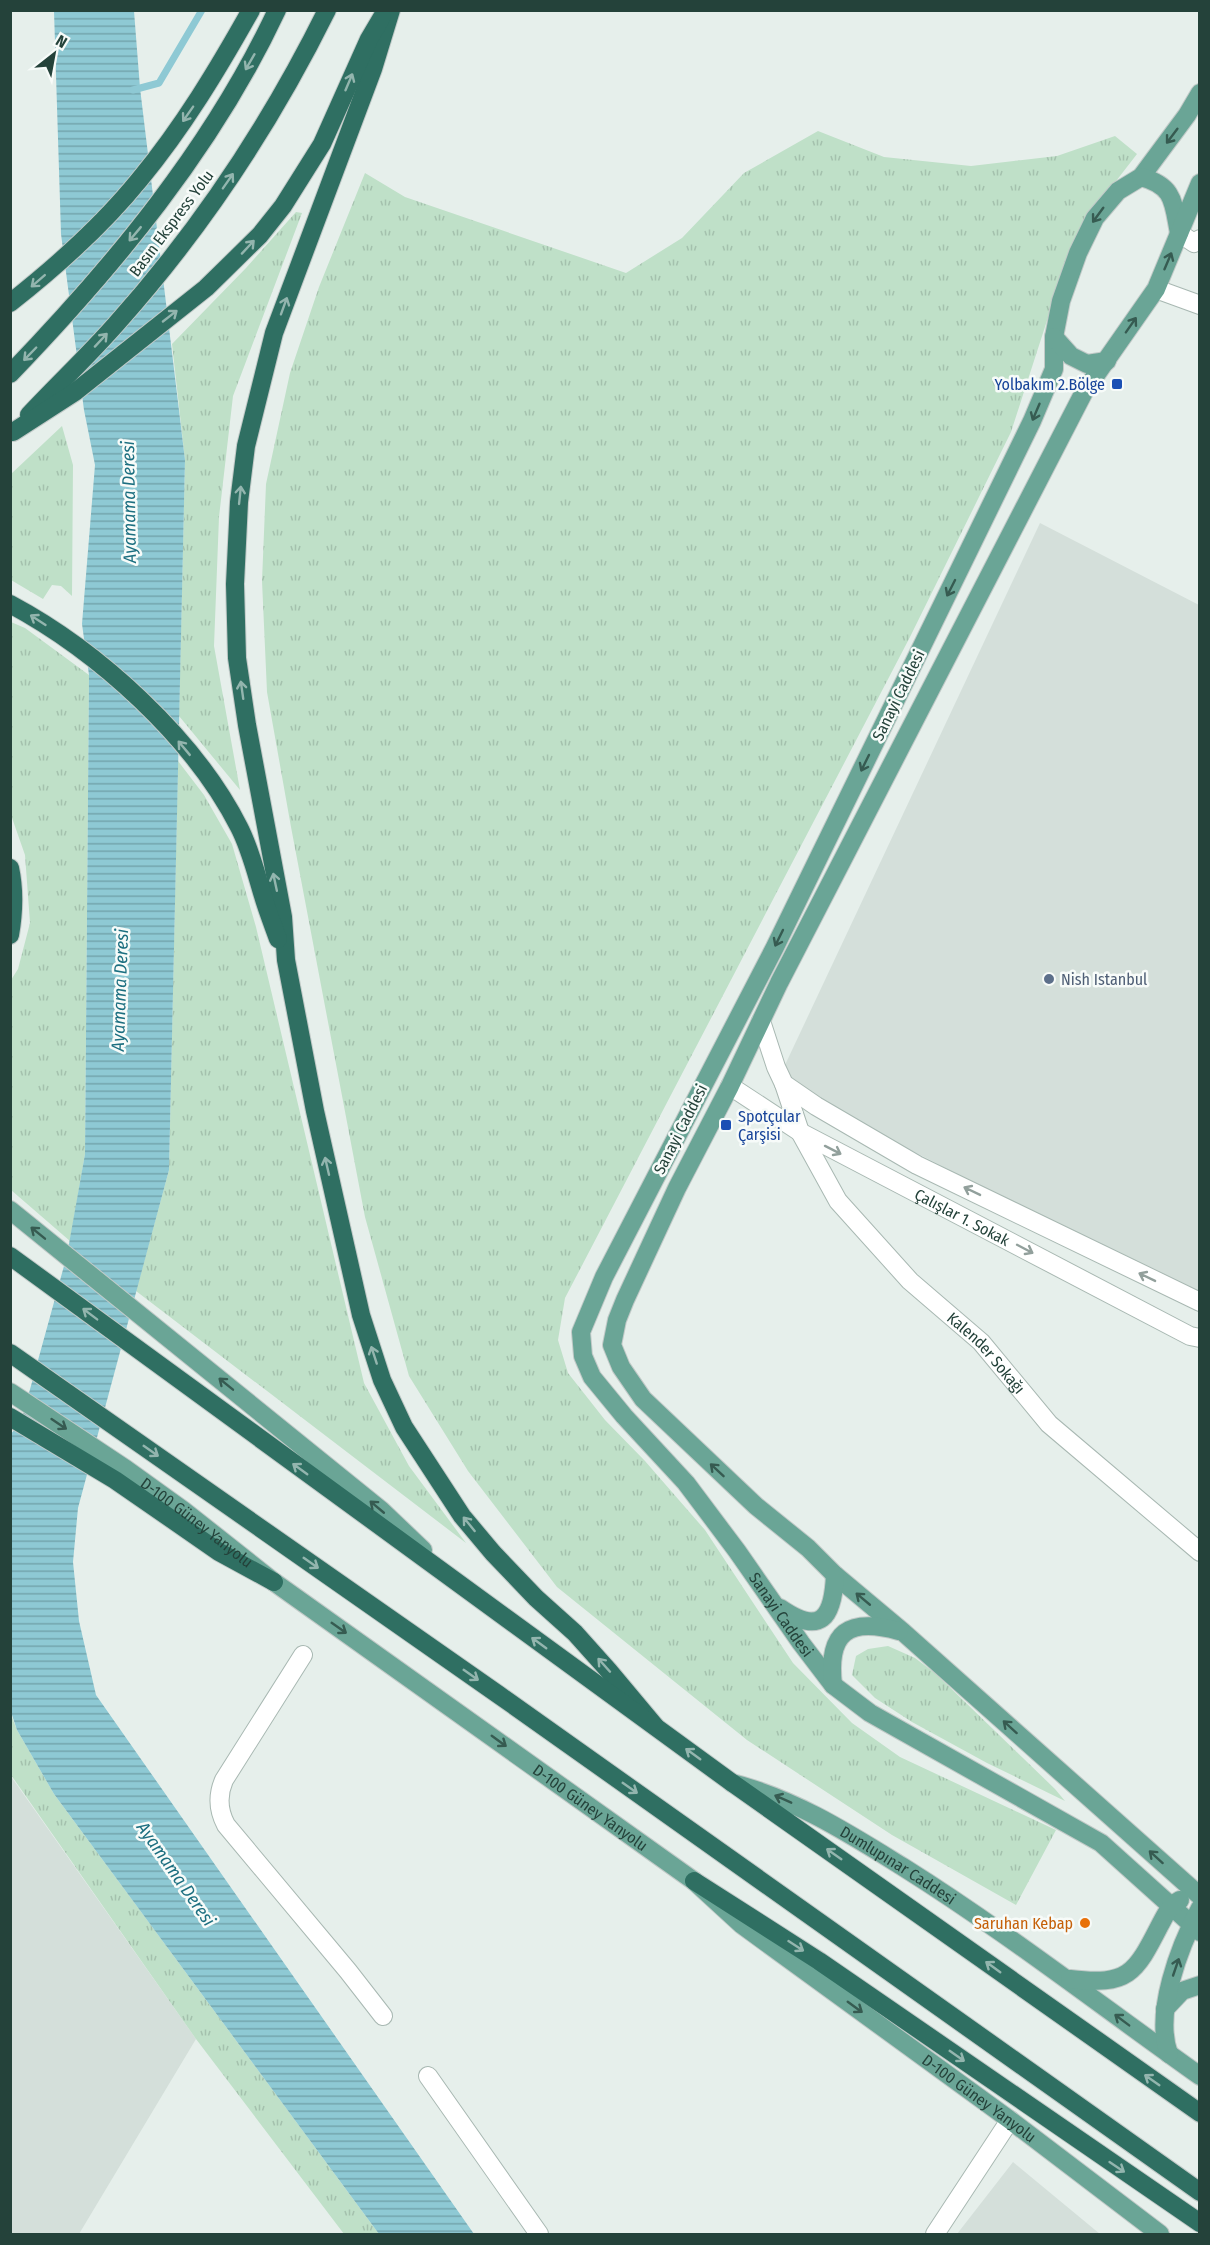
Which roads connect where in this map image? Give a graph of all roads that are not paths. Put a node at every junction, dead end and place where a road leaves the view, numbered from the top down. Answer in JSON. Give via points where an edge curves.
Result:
{"nodes":[{"id":1,"x":251,"y":10,"type":"edge"},
{"id":2,"x":277,"y":10,"type":"edge"},
{"id":3,"x":327,"y":10,"type":"edge"},
{"id":4,"x":389,"y":10,"type":"edge"},
{"id":5,"x":1200,"y":93,"type":"edge"},
{"id":6,"x":1141,"y":177,"type":"junction"},
{"id":7,"x":1200,"y":183,"type":"edge"},
{"id":8,"x":1179,"y":233,"type":"junction"},
{"id":9,"x":1200,"y":239,"type":"edge"},
{"id":10,"x":1156,"y":289,"type":"junction"},
{"id":11,"x":10,"y":303,"type":"edge"},
{"id":12,"x":1200,"y":305,"type":"edge"},
{"id":13,"x":1054,"y":337,"type":"junction"},
{"id":14,"x":1107,"y":361,"type":"junction"},
{"id":15,"x":10,"y":374,"type":"edge"},
{"id":16,"x":68,"y":388,"type":"junction"},
{"id":17,"x":12,"y":433,"type":"edge"},
{"id":18,"x":1003,"y":485,"type":"junction"},
{"id":19,"x":1030,"y":498,"type":"junction"},
{"id":20,"x":10,"y":604,"type":"edge"},
{"id":21,"x":10,"y":868,"type":"edge"},
{"id":22,"x":10,"y":935,"type":"edge"},
{"id":23,"x":286,"y":960,"type":"junction"},
{"id":24,"x":761,"y":1021,"type":"junction"},
{"id":25,"x":784,"y":1084,"type":"junction"},
{"id":26,"x":730,"y":1086,"type":"junction"},
{"id":27,"x":800,"y":1132,"type":"junction"},
{"id":28,"x":10,"y":1210,"type":"edge"},
{"id":29,"x":10,"y":1256,"type":"edge"},
{"id":30,"x":1200,"y":1302,"type":"edge"},
{"id":31,"x":1200,"y":1338,"type":"edge"},
{"id":32,"x":10,"y":1353,"type":"edge"},
{"id":33,"x":10,"y":1392,"type":"edge"},
{"id":34,"x":10,"y":1417,"type":"edge"},
{"id":35,"x":1200,"y":1552,"type":"edge"},
{"id":36,"x":835,"y":1575,"type":"junction"},
{"id":37,"x":274,"y":1582,"type":"junction"},
{"id":38,"x":465,"y":1590,"type":"junction"},
{"id":39,"x":776,"y":1605,"type":"junction"},
{"id":40,"x":903,"y":1632,"type":"junction"},
{"id":41,"x":303,"y":1655,"type":"dead end"},
{"id":42,"x":833,"y":1685,"type":"junction"},
{"id":43,"x":655,"y":1726,"type":"junction"},
{"id":44,"x":730,"y":1782,"type":"junction"},
{"id":45,"x":694,"y":1881,"type":"junction"},
{"id":46,"x":1200,"y":1898,"type":"edge"},
{"id":47,"x":1170,"y":1905,"type":"junction"},
{"id":48,"x":1197,"y":1922,"type":"edge"},
{"id":49,"x":1068,"y":1979,"type":"junction"},
{"id":50,"x":1200,"y":1985,"type":"edge"},
{"id":51,"x":1164,"y":2010,"type":"junction"},
{"id":52,"x":383,"y":2016,"type":"dead end"},
{"id":53,"x":1169,"y":2054,"type":"junction"},
{"id":54,"x":428,"y":2076,"type":"dead end"},
{"id":55,"x":1200,"y":2076,"type":"edge"},
{"id":56,"x":1200,"y":2113,"type":"edge"},
{"id":57,"x":1010,"y":2120,"type":"junction"},
{"id":58,"x":1200,"y":2192,"type":"edge"},
{"id":59,"x":1200,"y":2223,"type":"edge"},
{"id":60,"x":539,"y":2235,"type":"edge"},
{"id":61,"x":936,"y":2235,"type":"edge"},
{"id":62,"x":1160,"y":2235,"type":"edge"}],
"edges":[{"from":1,"to":11,"type":"highway","one_way":true,"via":[[216,73],[124,198],[65,258]]},
{"from":2,"to":15,"type":"highway","name":"Basın Ekspress Yolu","one_way":true,"via":[[236,87],[171,188],[141,228]]},
{"from":16,"to":3,"type":"highway","name":"Basın Ekspress Yolu","one_way":true,"via":[[182,245],[227,181],[279,102]]},
{"from":16,"to":4,"type":"highway","one_way":true,"via":[[206,288],[260,235],[305,173],[334,120],[369,39]]},
{"from":23,"to":4,"type":"highway","one_way":true,"via":[[283,917],[237,658],[239,502],[246,446],[274,333],[373,69]]},
{"from":5,"to":6,"type":"main road","name":"Sanayi Caddesi","one_way":true},
{"from":6,"to":8,"type":"main road","via":[[1158,181],[1171,195]]},
{"from":6,"to":13,"type":"main road","name":"Sanayi Caddesi","one_way":true,"via":[[1118,191],[1095,218],[1060,301]]},
{"from":7,"to":8,"type":"main road","name":"Sanayi Caddesi"},
{"from":8,"to":9,"type":"street","via":[[1194,243]]},
{"from":10,"to":8,"type":"main road","name":"Sanayi Caddesi","one_way":true},
{"from":10,"to":12,"type":"street"},
{"from":14,"to":10,"type":"main road","name":"Sanayi Caddesi","one_way":true},
{"from":13,"to":14,"type":"main road","via":[[1071,356],[1087,364]]},
{"from":13,"to":18,"type":"main road","name":"Sanayi Caddesi","one_way":true,"via":[[1054,369]]},
{"from":14,"to":19,"type":"main road","name":"Sanayi Caddesi","via":[[1084,392]]},
{"from":16,"to":17,"type":"highway"},
{"from":18,"to":19,"type":"main road"},
{"from":18,"to":39,"type":"main road","name":"Sanayi Caddesi","one_way":true,"via":[[775,947],[604,1277],[581,1332],[583,1356],[592,1377],[686,1483]]},
{"from":19,"to":24,"type":"main road","name":"Sanayi Caddesi"},
{"from":23,"to":20,"type":"highway","one_way":true,"via":[[240,828],[220,794],[168,729],[106,669],[74,643]]},
{"from":21,"to":22,"type":"highway","via":[[14,884]]},
{"from":43,"to":23,"type":"highway","one_way":true,"via":[[575,1634],[493,1554],[462,1516],[427,1464],[382,1380],[361,1315]]},
{"from":24,"to":25,"type":"street","name":"Kalender Sokağı"},
{"from":24,"to":26,"type":"main road","name":"Sanayi Caddesi"},
{"from":25,"to":27,"type":"street","name":"Kalender Sokağı"},
{"from":30,"to":25,"type":"street","one_way":true,"via":[[917,1165]]},
{"from":26,"to":27,"type":"street","name":"Çalışlar 1. Sokak"},
{"from":36,"to":26,"type":"main road","name":"Sanayi Caddesi","one_way":true,"via":[[643,1399],[621,1367],[612,1345],[625,1300]]},
{"from":27,"to":31,"type":"street","name":"Çalışlar 1. Sokak","one_way":true},
{"from":27,"to":35,"type":"street","name":"Kalender Sokağı","via":[[838,1201],[910,1281],[981,1342],[1049,1424]]},
{"from":38,"to":28,"type":"main road","one_way":true,"via":[[381,1510]]},
{"from":38,"to":29,"type":"highway","one_way":true},
{"from":32,"to":58,"type":"highway","one_way":true},
{"from":33,"to":37,"type":"main road","name":"D-100 Güney Yanyolu","one_way":true,"via":[[183,1510]]},
{"from":34,"to":37,"type":"highway","via":[[115,1480],[219,1552]]},
{"from":36,"to":39,"type":"main road","via":[[834,1600],[821,1619],[803,1621]]},
{"from":40,"to":36,"type":"main road","name":"Sanayi Caddesi","one_way":true},
{"from":37,"to":45,"type":"main road","name":"D-100 Güney Yanyolu","one_way":true},
{"from":43,"to":38,"type":"highway","one_way":true},
{"from":39,"to":42,"type":"main road","name":"Sanayi Caddesi"},
{"from":40,"to":42,"type":"main road","via":[[874,1626],[847,1630],[836,1643],[830,1663]]},
{"from":46,"to":40,"type":"main road","name":"Sanayi Caddesi","one_way":true},
{"from":41,"to":52,"type":"street","via":[[224,1780],[219,1807],[226,1825]]},
{"from":42,"to":47,"type":"main road","name":"Sanayi Caddesi","via":[[879,1719],[1101,1843]]},
{"from":44,"to":43,"type":"highway","one_way":true},
{"from":49,"to":44,"type":"main road","name":"Dumlupınar Caddesi","one_way":true,"via":[[865,1843],[793,1804]]},
{"from":56,"to":44,"type":"highway","one_way":true},
{"from":45,"to":57,"type":"main road","name":"D-100 Güney Yanyolu","one_way":true,"via":[[742,1925]]},
{"from":45,"to":59,"type":"highway","one_way":true,"via":[[819,1961]]},
{"from":46,"to":47,"type":"main road","via":[[1184,1898]]},
{"from":47,"to":48,"type":"main road","name":"Sanayi Caddesi"},
{"from":47,"to":49,"type":"main road","via":[[1146,1952],[1122,1978],[1094,1982]]},
{"from":51,"to":48,"type":"main road","one_way":true},
{"from":53,"to":49,"type":"main road","name":"Dumlupınar Caddesi","one_way":true},
{"from":50,"to":51,"type":"main road","via":[[1182,1991]]},
{"from":51,"to":53,"type":"main road","via":[[1163,2040]]},
{"from":53,"to":55,"type":"main road","name":"Dumlupınar Caddesi"},
{"from":54,"to":60,"type":"street"},
{"from":57,"to":61,"type":"street"},
{"from":57,"to":62,"type":"main road","name":"D-100 Güney Yanyolu"}]}
